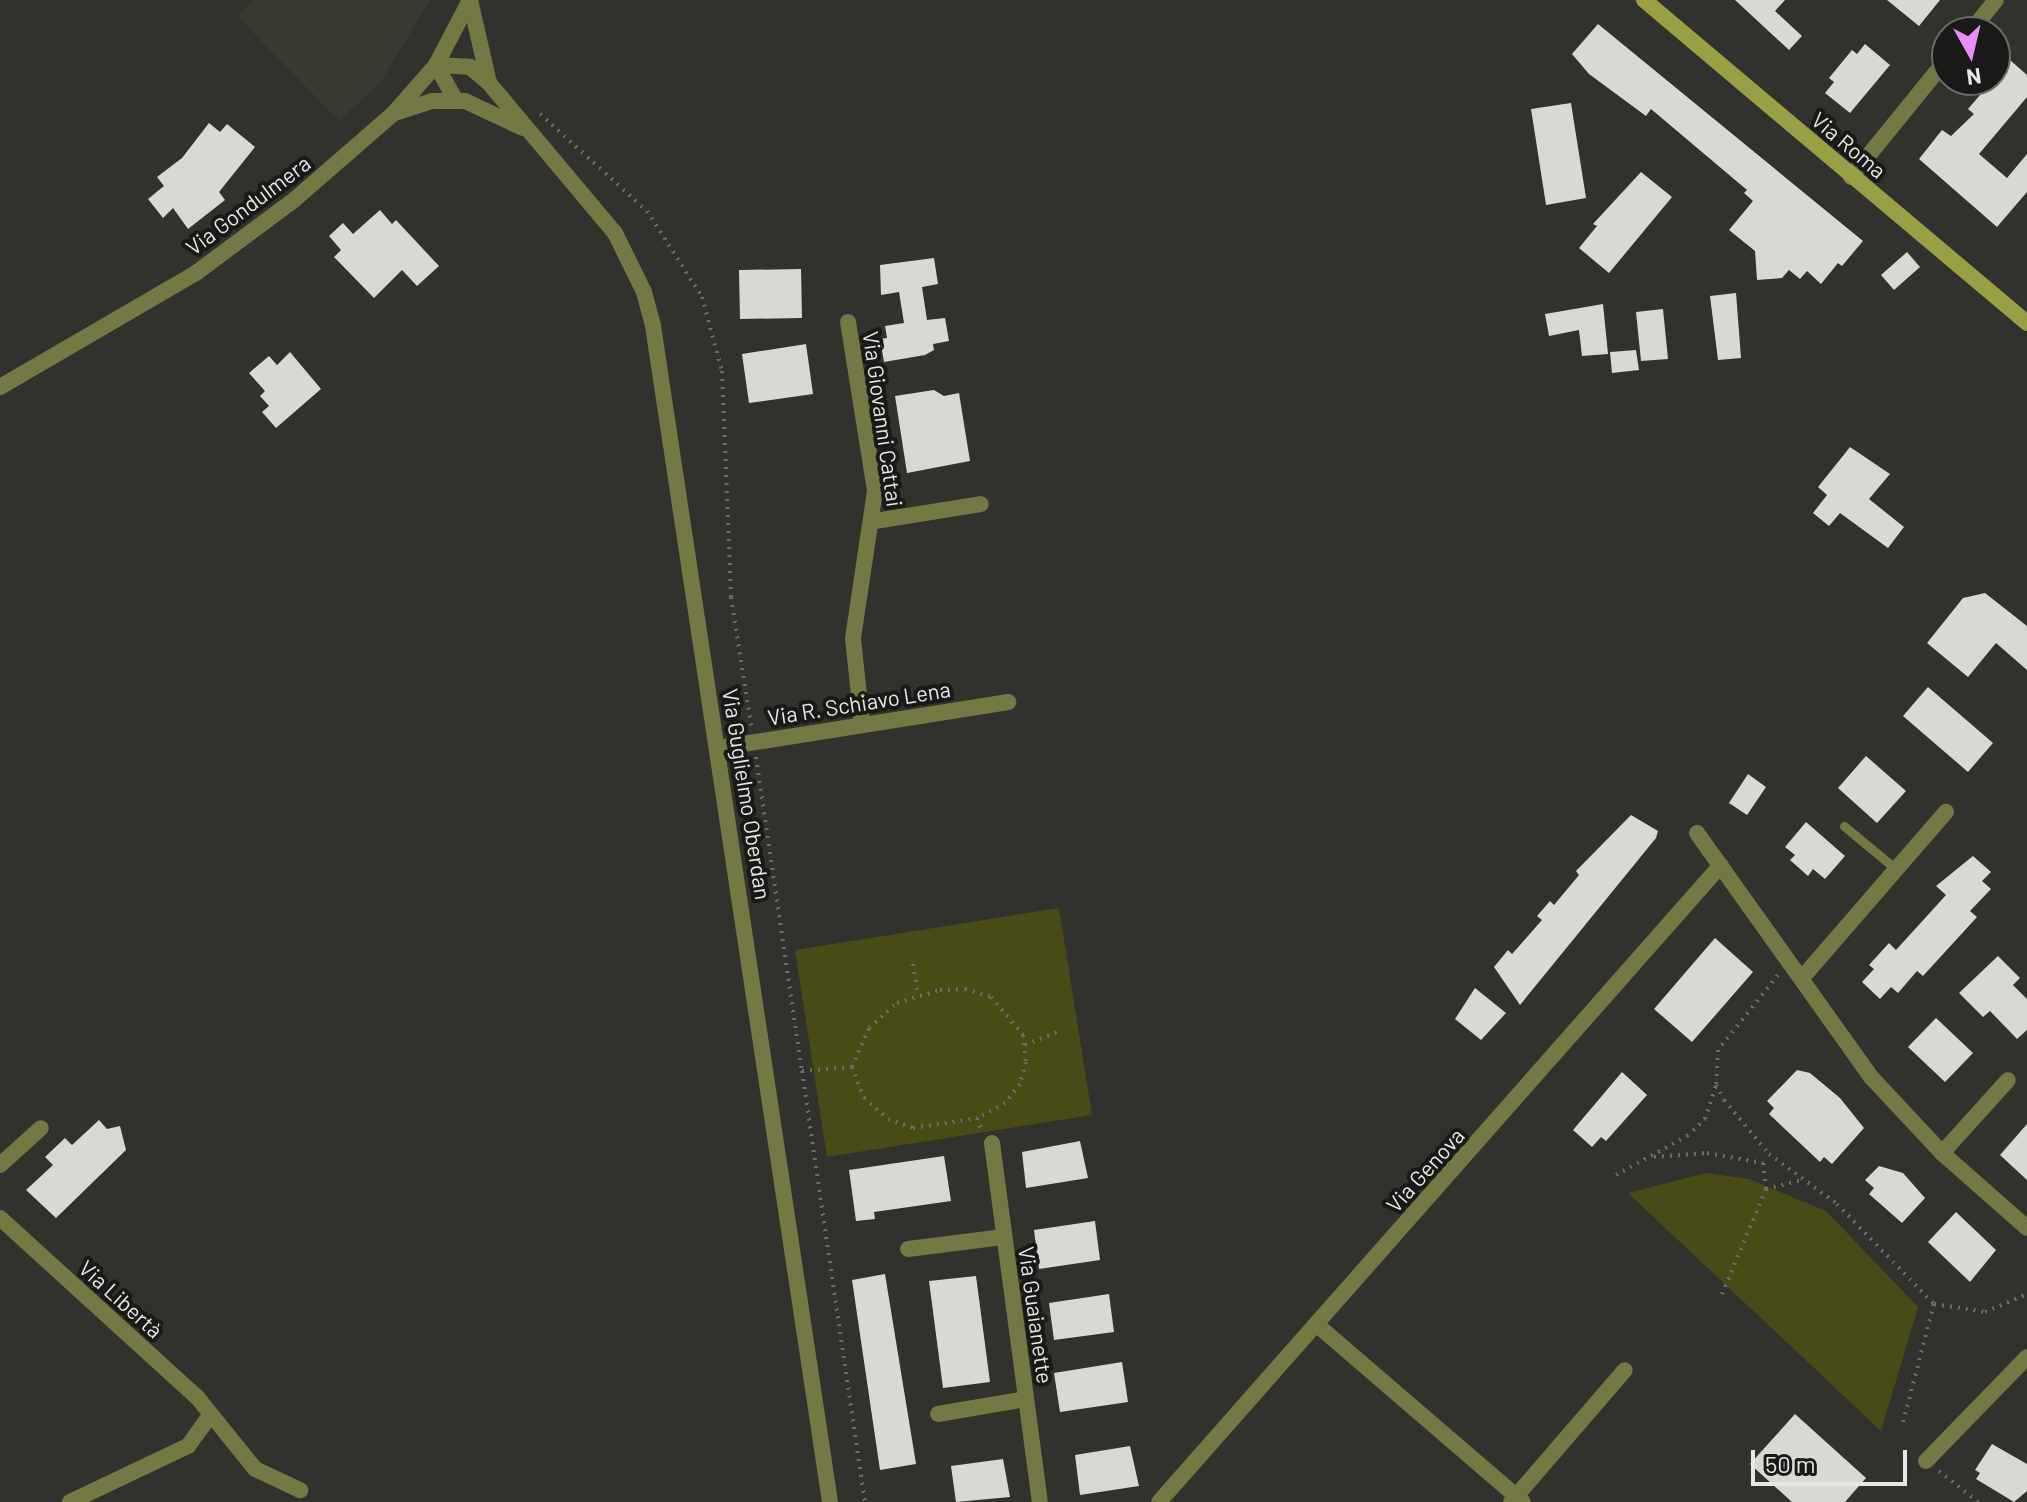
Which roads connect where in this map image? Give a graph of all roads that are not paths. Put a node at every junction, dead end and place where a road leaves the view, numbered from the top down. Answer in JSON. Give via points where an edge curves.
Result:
{"nodes":[{"id":1,"x":470,"y":0,"type":"edge"},
{"id":2,"x":1644,"y":0,"type":"edge"},
{"id":3,"x":1996,"y":0,"type":"edge"},
{"id":4,"x":1983,"y":16,"type":"edge"},
{"id":5,"x":436,"y":65,"type":"junction"},
{"id":6,"x":1931,"y":79,"type":"edge"},
{"id":7,"x":489,"y":83,"type":"junction"},
{"id":8,"x":456,"y":101,"type":"junction"},
{"id":9,"x":393,"y":114,"type":"junction"},
{"id":10,"x":528,"y":131,"type":"junction"},
{"id":11,"x":1851,"y":177,"type":"junction"},
{"id":12,"x":848,"y":322,"type":"dead end"},
{"id":13,"x":2027,"y":323,"type":"edge"},
{"id":14,"x":0,"y":387,"type":"edge"},
{"id":15,"x":981,"y":504,"type":"dead end"},
{"id":16,"x":875,"y":521,"type":"junction"},
{"id":17,"x":1008,"y":702,"type":"dead end"},
{"id":18,"x":862,"y":724,"type":"junction"},
{"id":19,"x":718,"y":748,"type":"junction"},
{"id":20,"x":1946,"y":812,"type":"dead end"},
{"id":21,"x":1844,"y":826,"type":"dead end"},
{"id":22,"x":1697,"y":833,"type":"dead end"},
{"id":23,"x":1721,"y":865,"type":"junction"},
{"id":24,"x":1897,"y":870,"type":"junction"},
{"id":25,"x":1802,"y":978,"type":"junction"},
{"id":26,"x":2008,"y":1080,"type":"dead end"},
{"id":27,"x":41,"y":1128,"type":"dead end"},
{"id":28,"x":992,"y":1143,"type":"road end"},
{"id":29,"x":1942,"y":1153,"type":"junction"},
{"id":30,"x":0,"y":1165,"type":"edge"},
{"id":31,"x":0,"y":1218,"type":"edge"},
{"id":32,"x":2027,"y":1228,"type":"edge"},
{"id":33,"x":1003,"y":1237,"type":"junction"},
{"id":34,"x":908,"y":1249,"type":"dead end"},
{"id":35,"x":1316,"y":1324,"type":"junction"},
{"id":36,"x":2027,"y":1357,"type":"edge"},
{"id":37,"x":1625,"y":1370,"type":"dead end"},
{"id":38,"x":1026,"y":1399,"type":"junction"},
{"id":39,"x":938,"y":1414,"type":"dead end"},
{"id":40,"x":210,"y":1416,"type":"junction"},
{"id":41,"x":1928,"y":1463,"type":"road end"},
{"id":42,"x":300,"y":1490,"type":"dead end"},
{"id":43,"x":1517,"y":1500,"type":"edge"},
{"id":44,"x":70,"y":1502,"type":"edge"},
{"id":45,"x":830,"y":1502,"type":"edge"},
{"id":46,"x":1040,"y":1502,"type":"edge"},
{"id":47,"x":1159,"y":1502,"type":"edge"}],
"edges":[{"from":1,"to":5,"type":"street","name":"Via Gondulmera"},
{"from":1,"to":7,"type":"street","name":"Via Guglielmo Oberdan"},
{"from":2,"to":11,"type":"main road","name":"Via Roma"},
{"from":3,"to":4,"type":"street"},
{"from":5,"to":7,"type":"street","name":"Via Guglielmo Oberdan","via":[[470,67]]},
{"from":5,"to":8,"type":"street"},
{"from":5,"to":9,"type":"street","name":"Via Gondulmera"},
{"from":6,"to":11,"type":"street"},
{"from":7,"to":10,"type":"street","name":"Via Guglielmo Oberdan"},
{"from":8,"to":9,"type":"street","name":"Via Guglielmo Oberdan","via":[[432,101]]},
{"from":8,"to":10,"type":"street","name":"Via Guglielmo Oberdan"},
{"from":9,"to":14,"type":"street","name":"Via Gondulmera","via":[[245,241]]},
{"from":10,"to":19,"type":"street","name":"Via Guglielmo Oberdan","via":[[594,202],[644,292]]},
{"from":11,"to":13,"type":"main road","name":"Via Roma"},
{"from":12,"to":16,"type":"street","name":"Via Giovanni Cattai","via":[[875,491]]},
{"from":15,"to":16,"type":"street","name":"Via Giovanni Cattai"},
{"from":16,"to":18,"type":"street","name":"Via Giovanni Cattai","via":[[853,638]]},
{"from":17,"to":18,"type":"street","name":"Via R. Schiavo Lena"},
{"from":18,"to":19,"type":"street","name":"Via R. Schiavo Lena"},
{"from":19,"to":45,"type":"street","name":"Via Guglielmo Oberdan"},
{"from":20,"to":24,"type":"street"},
{"from":21,"to":24,"type":"lane"},
{"from":22,"to":23,"type":"street"},
{"from":23,"to":25,"type":"street"},
{"from":23,"to":35,"type":"street","name":"Via Genova"},
{"from":24,"to":25,"type":"street"},
{"from":25,"to":29,"type":"street","via":[[1871,1077]]},
{"from":26,"to":29,"type":"street"},
{"from":27,"to":30,"type":"street"},
{"from":28,"to":33,"type":"street","name":"Via Guaianette"},
{"from":29,"to":32,"type":"street"},
{"from":31,"to":40,"type":"street","name":"Via Libertà","via":[[197,1397]]},
{"from":33,"to":34,"type":"street","name":"Via Guaianette"},
{"from":33,"to":38,"type":"street","name":"Via Guaianette"},
{"from":35,"to":43,"type":"street"},
{"from":35,"to":47,"type":"street","name":"Via Genova"},
{"from":36,"to":41,"type":"street"},
{"from":37,"to":43,"type":"street"},
{"from":38,"to":39,"type":"street","name":"Via Guaianette"},
{"from":38,"to":46,"type":"street","name":"Via Guaianette"},
{"from":40,"to":42,"type":"street","name":"Via Libertà","via":[[255,1469]]},
{"from":40,"to":44,"type":"street","via":[[188,1446]]}]}
